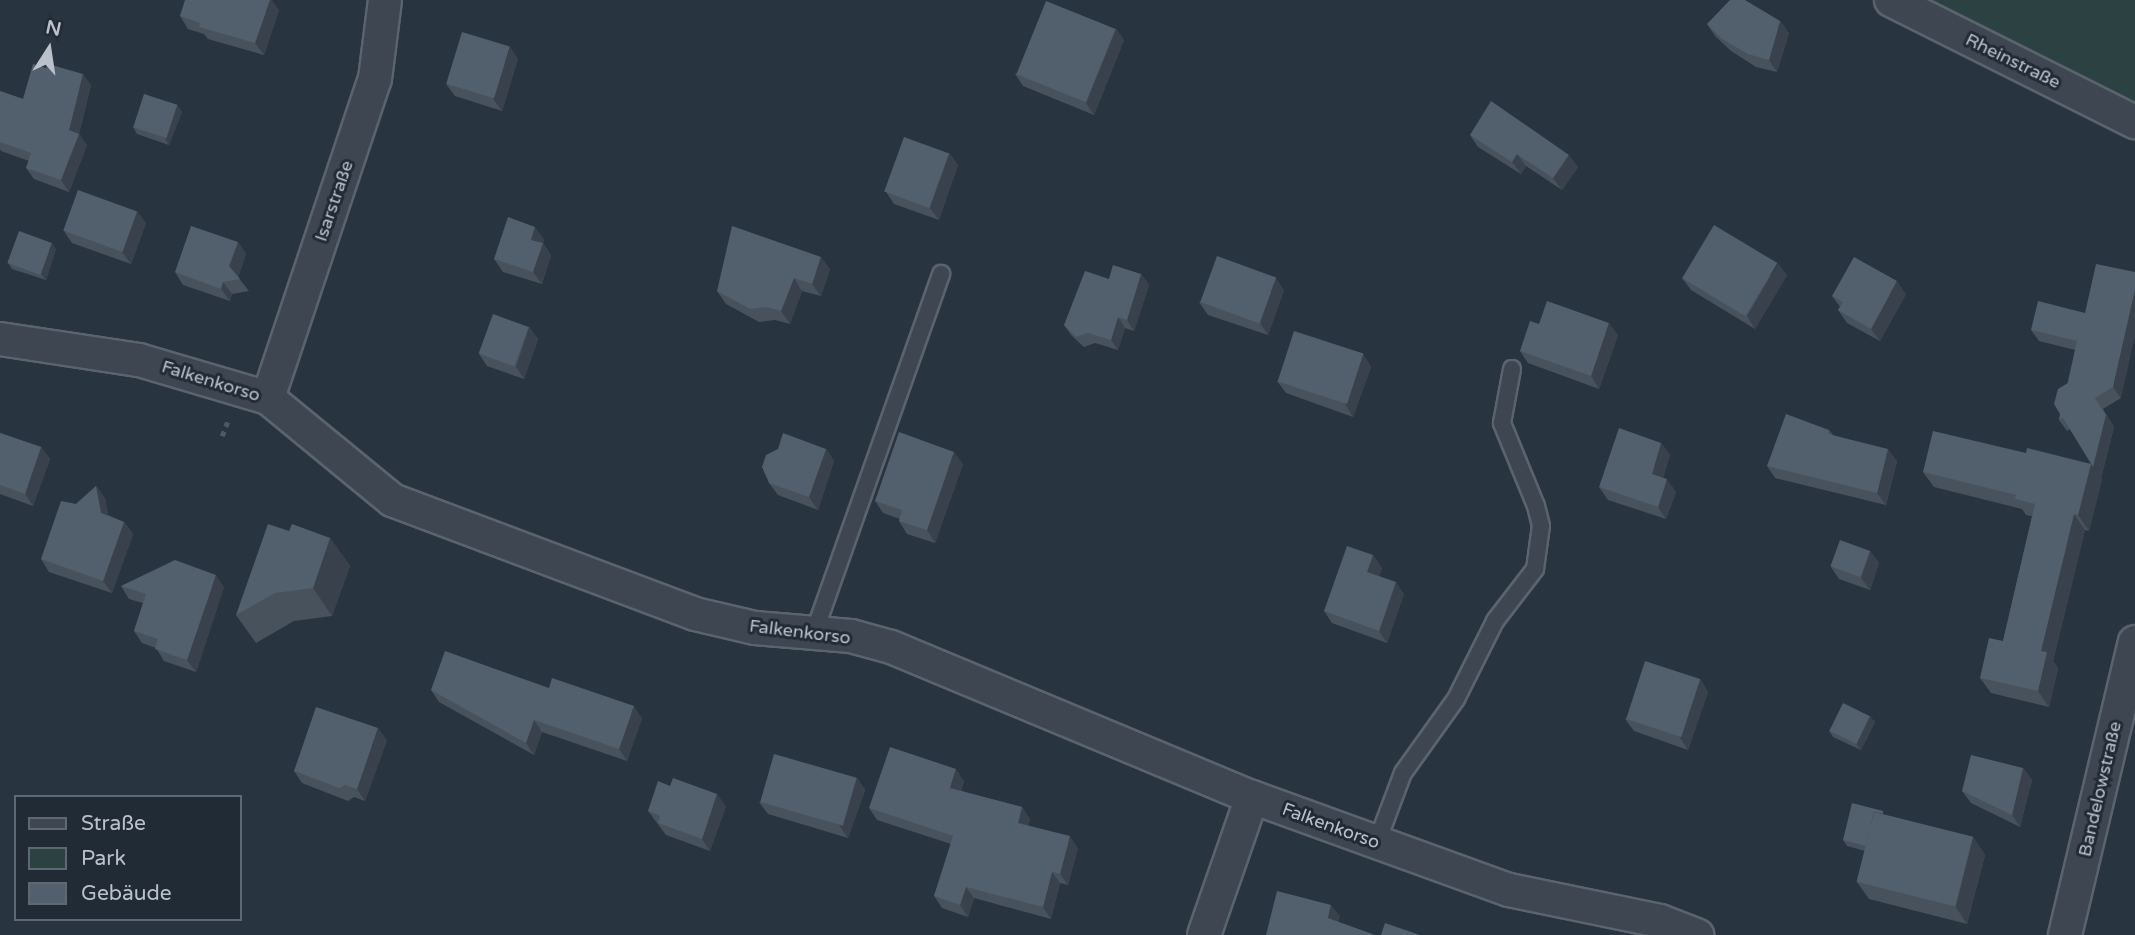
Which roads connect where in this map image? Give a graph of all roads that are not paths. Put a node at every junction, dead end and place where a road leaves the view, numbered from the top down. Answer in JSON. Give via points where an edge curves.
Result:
{"nodes":[{"id":1,"x":385,"y":0,"type":"edge"},
{"id":2,"x":1891,"y":0,"type":"edge"},
{"id":3,"x":2135,"y":122,"type":"edge"},
{"id":4,"x":941,"y":274,"type":"dead end"},
{"id":5,"x":0,"y":339,"type":"edge"},
{"id":6,"x":1512,"y":369,"type":"dead end"},
{"id":7,"x":268,"y":398,"type":"junction"},
{"id":8,"x":814,"y":633,"type":"junction"},
{"id":9,"x":2135,"y":642,"type":"edge"},
{"id":10,"x":1252,"y":797,"type":"junction"},
{"id":11,"x":1377,"y":842,"type":"junction"},
{"id":12,"x":1204,"y":935,"type":"edge"},
{"id":13,"x":1697,"y":935,"type":"edge"},
{"id":14,"x":2065,"y":935,"type":"edge"}],
"edges":[{"from":1,"to":7,"type":"street","name":"Isarstraße","via":[[375,79]]},
{"from":2,"to":3,"type":"street","name":"Rheinstraße"},
{"from":4,"to":8,"type":"lane"},
{"from":5,"to":7,"type":"street","name":"Falkenkorso","via":[[139,360]]},
{"from":6,"to":11,"type":"lane","via":[[1502,422],[1541,527],[1535,569],[1495,621],[1456,699],[1403,773]]},
{"from":7,"to":8,"type":"street","name":"Falkenkorso","via":[[392,500],[695,614],[755,628]]},
{"from":8,"to":10,"type":"street","name":"Falkenkorso","via":[[851,636],[891,647]]},
{"from":9,"to":14,"type":"street","name":"Bandelowstraße"},
{"from":10,"to":11,"type":"street","name":"Falkenkorso"},
{"from":10,"to":12,"type":"street"},
{"from":11,"to":13,"type":"street","name":"Falkenkorso","via":[[1509,890],[1660,921]]}]}
